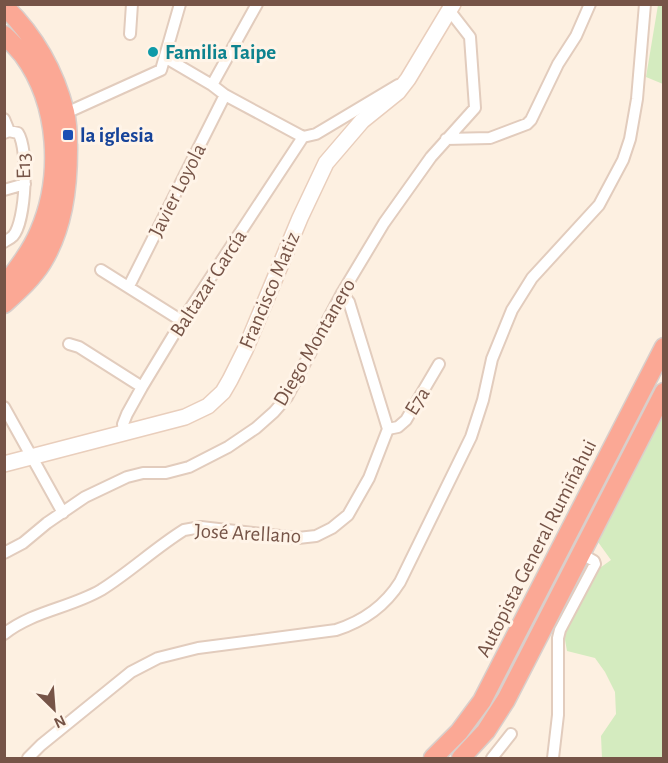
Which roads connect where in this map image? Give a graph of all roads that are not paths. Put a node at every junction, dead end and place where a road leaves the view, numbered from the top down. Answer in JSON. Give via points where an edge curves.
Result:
{"nodes":[{"id":1,"x":132,"y":4,"type":"edge"},
{"id":2,"x":180,"y":4,"type":"edge"},
{"id":3,"x":257,"y":4,"type":"edge"},
{"id":4,"x":590,"y":4,"type":"edge"},
{"id":5,"x":645,"y":4,"type":"edge"},
{"id":6,"x":4,"y":6,"type":"edge"},
{"id":7,"x":451,"y":7,"type":"edge"},
{"id":8,"x":130,"y":34,"type":"dead end"},
{"id":9,"x":4,"y":35,"type":"edge"},
{"id":10,"x":166,"y":58,"type":"junction"},
{"id":11,"x":408,"y":79,"type":"junction"},
{"id":12,"x":212,"y":85,"type":"junction"},
{"id":13,"x":225,"y":95,"type":"junction"},
{"id":14,"x":66,"y":113,"type":"junction"},
{"id":15,"x":4,"y":119,"type":"edge"},
{"id":16,"x":11,"y":132,"type":"edge"},
{"id":17,"x":303,"y":137,"type":"junction"},
{"id":18,"x":446,"y":139,"type":"junction"},
{"id":19,"x":25,"y":184,"type":"junction"},
{"id":20,"x":4,"y":190,"type":"edge"},
{"id":21,"x":9,"y":239,"type":"edge"},
{"id":22,"x":101,"y":270,"type":"dead end"},
{"id":23,"x":4,"y":286,"type":"edge"},
{"id":24,"x":129,"y":286,"type":"junction"},
{"id":25,"x":342,"y":293,"type":"junction"},
{"id":26,"x":4,"y":304,"type":"edge"},
{"id":27,"x":182,"y":321,"type":"junction"},
{"id":28,"x":69,"y":344,"type":"dead end"},
{"id":29,"x":663,"y":348,"type":"edge"},
{"id":30,"x":439,"y":364,"type":"dead end"},
{"id":31,"x":142,"y":387,"type":"junction"},
{"id":32,"x":663,"y":392,"type":"edge"},
{"id":33,"x":4,"y":407,"type":"edge"},
{"id":34,"x":388,"y":429,"type":"junction"},
{"id":35,"x":124,"y":433,"type":"junction"},
{"id":36,"x":31,"y":458,"type":"junction"},
{"id":37,"x":4,"y":464,"type":"edge"},
{"id":38,"x":63,"y":513,"type":"junction"},
{"id":39,"x":4,"y":553,"type":"edge"},
{"id":40,"x":580,"y":553,"type":"junction"},
{"id":41,"x":4,"y":634,"type":"edge"},
{"id":42,"x":511,"y":734,"type":"dead end"},
{"id":43,"x":28,"y":759,"type":"edge"},
{"id":44,"x":433,"y":759,"type":"edge"},
{"id":45,"x":461,"y":759,"type":"edge"},
{"id":46,"x":492,"y":759,"type":"edge"},
{"id":47,"x":553,"y":759,"type":"edge"}],
"edges":[{"from":1,"to":8,"type":"street"},
{"from":2,"to":10,"type":"street"},
{"from":3,"to":12,"type":"street"},
{"from":4,"to":18,"type":"street","via":[[531,120],[497,137]]},
{"from":5,"to":43,"type":"street","via":[[637,99],[623,160],[599,205],[532,278],[513,310],[492,359],[471,437],[392,595],[373,613],[336,630],[198,648],[158,658],[131,672]]},
{"from":6,"to":14,"type":"highway","via":[[44,57]]},
{"from":7,"to":11,"type":"street","name":"Francisco Matiz"},
{"from":7,"to":18,"type":"street","name":"Diego Montanero","via":[[470,37],[476,100],[475,108]]},
{"from":9,"to":23,"type":"highway","via":[[23,56],[43,93],[54,148],[50,202],[29,251]]},
{"from":10,"to":12,"type":"street"},
{"from":10,"to":14,"type":"street","via":[[156,74]]},
{"from":11,"to":17,"type":"street","via":[[316,134]]},
{"from":11,"to":35,"type":"street","name":"Francisco Matiz","via":[[362,121],[326,163],[223,392],[191,415]]},
{"from":12,"to":13,"type":"street"},
{"from":13,"to":17,"type":"street"},
{"from":13,"to":24,"type":"street","name":"Javier Loyola"},
{"from":14,"to":26,"type":"highway","via":[[68,184],[59,223],[42,263]]},
{"from":15,"to":16,"type":"street","name":"E13"},
{"from":16,"to":19,"type":"street","name":"E13","via":[[22,140]]},
{"from":17,"to":27,"type":"street","name":"Baltazar García"},
{"from":18,"to":25,"type":"street","name":"Diego Montanero","via":[[384,222]]},
{"from":19,"to":20,"type":"street"},
{"from":19,"to":21,"type":"street","name":"E13","via":[[18,224]]},
{"from":22,"to":24,"type":"street"},
{"from":24,"to":27,"type":"street"},
{"from":25,"to":34,"type":"street","via":[[349,302]]},
{"from":25,"to":38,"type":"street","name":"Diego Montanero","via":[[287,397],[256,428],[189,467],[127,477],[85,497]]},
{"from":27,"to":31,"type":"street","name":"Baltazar García"},
{"from":28,"to":31,"type":"street"},
{"from":29,"to":44,"type":"highway","name":"Autopista General Rumiñahui","via":[[482,701]]},
{"from":30,"to":34,"type":"street","name":"E7a","via":[[406,420]]},
{"from":31,"to":35,"type":"street","name":"Baltazar García","via":[[123,424]]},
{"from":32,"to":40,"type":"highway","name":"Autopista General Rumiñahui"},
{"from":33,"to":36,"type":"street"},
{"from":34,"to":41,"type":"street","name":"José Arellano","via":[[362,492],[348,514],[332,528],[316,536],[297,537],[201,527],[184,530],[101,590],[21,622]]},
{"from":35,"to":36,"type":"street","name":"Francisco Matiz"},
{"from":36,"to":37,"type":"street","name":"Francisco Matiz"},
{"from":36,"to":38,"type":"street"},
{"from":38,"to":39,"type":"street","name":"Diego Montanero"},
{"from":40,"to":45,"type":"highway","name":"Autopista General Rumiñahui","via":[[506,700]]},
{"from":40,"to":47,"type":"street","via":[[595,564],[558,638],[558,715]]},
{"from":42,"to":46,"type":"street"}]}
